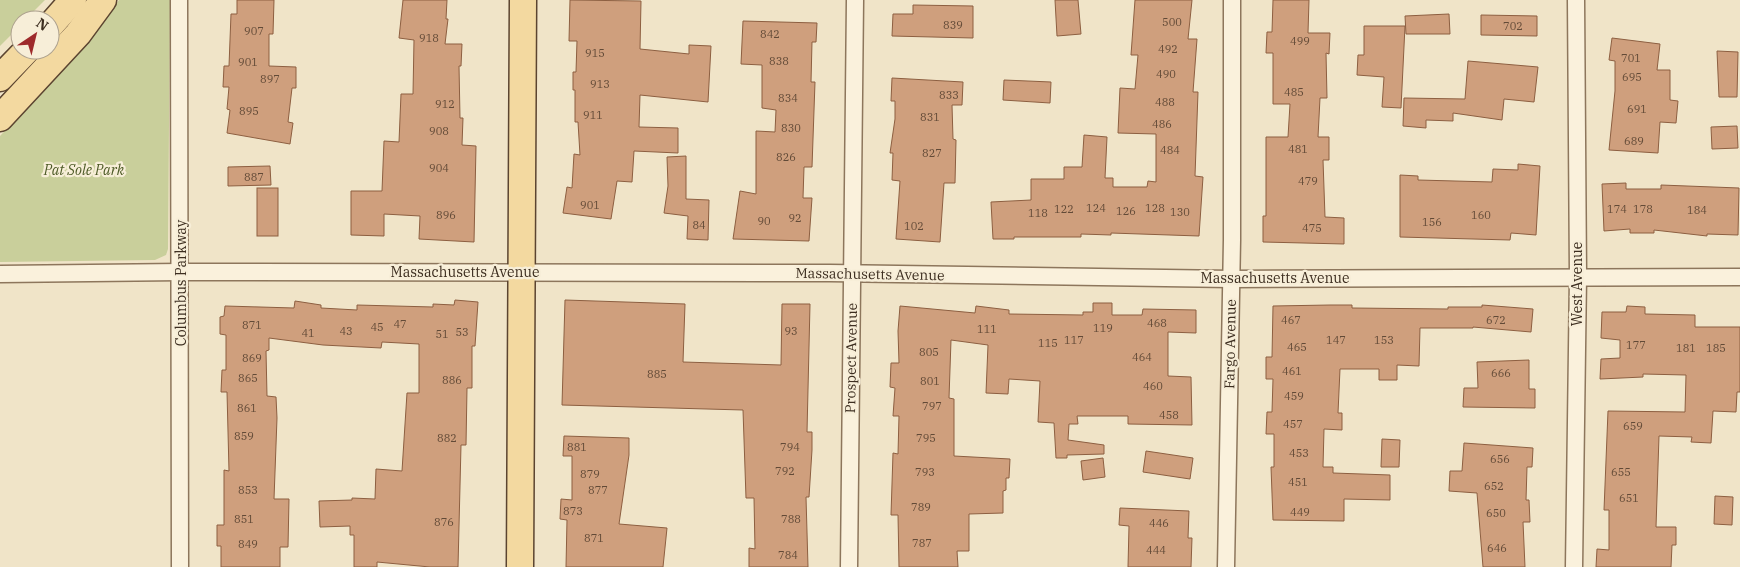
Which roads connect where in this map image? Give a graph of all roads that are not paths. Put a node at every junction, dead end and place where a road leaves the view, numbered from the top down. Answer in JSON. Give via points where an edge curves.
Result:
{"nodes":[{"id":1,"x":72,"y":0,"type":"edge"},
{"id":2,"x":103,"y":0,"type":"edge"},
{"id":3,"x":179,"y":0,"type":"edge"},
{"id":4,"x":523,"y":0,"type":"edge"},
{"id":5,"x":855,"y":0,"type":"edge"},
{"id":6,"x":1232,"y":0,"type":"edge"},
{"id":7,"x":1576,"y":0,"type":"edge"},
{"id":8,"x":60,"y":14,"type":"edge"},
{"id":9,"x":17,"y":60,"type":"edge"},
{"id":10,"x":0,"y":78,"type":"edge"},
{"id":11,"x":0,"y":118,"type":"edge"},
{"id":12,"x":182,"y":272,"type":"junction"},
{"id":13,"x":522,"y":273,"type":"junction"},
{"id":14,"x":0,"y":274,"type":"edge"},
{"id":15,"x":852,"y":274,"type":"junction"},
{"id":16,"x":1578,"y":276,"type":"junction"},
{"id":17,"x":1740,"y":277,"type":"edge"},
{"id":18,"x":1231,"y":279,"type":"junction"},
{"id":19,"x":180,"y":567,"type":"edge"},
{"id":20,"x":520,"y":567,"type":"edge"},
{"id":21,"x":849,"y":567,"type":"edge"},
{"id":22,"x":1226,"y":567,"type":"edge"},
{"id":23,"x":1574,"y":567,"type":"edge"}],
"edges":[{"from":1,"to":8,"type":"main road"},
{"from":2,"to":11,"type":"main road","via":[[78,34]]},
{"from":3,"to":12,"type":"street","name":"Columbus Parkway"},
{"from":4,"to":13,"type":"main road"},
{"from":5,"to":15,"type":"street","name":"Prospect Avenue"},
{"from":6,"to":18,"type":"street","name":"Fargo Avenue"},
{"from":7,"to":16,"type":"street","name":"West Avenue"},
{"from":9,"to":10,"type":"main road"},
{"from":12,"to":13,"type":"street","name":"Massachusetts Avenue"},
{"from":12,"to":14,"type":"street","name":"Massachusetts Avenue"},
{"from":12,"to":19,"type":"street","name":"Columbus Parkway"},
{"from":13,"to":15,"type":"street","name":"Massachusetts Avenue"},
{"from":13,"to":20,"type":"main road"},
{"from":15,"to":18,"type":"street","name":"Massachusetts Avenue"},
{"from":15,"to":21,"type":"street","name":"Prospect Avenue"},
{"from":16,"to":17,"type":"street","name":"Massachusetts Avenue"},
{"from":16,"to":18,"type":"street","name":"Massachusetts Avenue"},
{"from":16,"to":23,"type":"street","name":"West Avenue"},
{"from":18,"to":22,"type":"street","name":"Fargo Avenue"}]}
